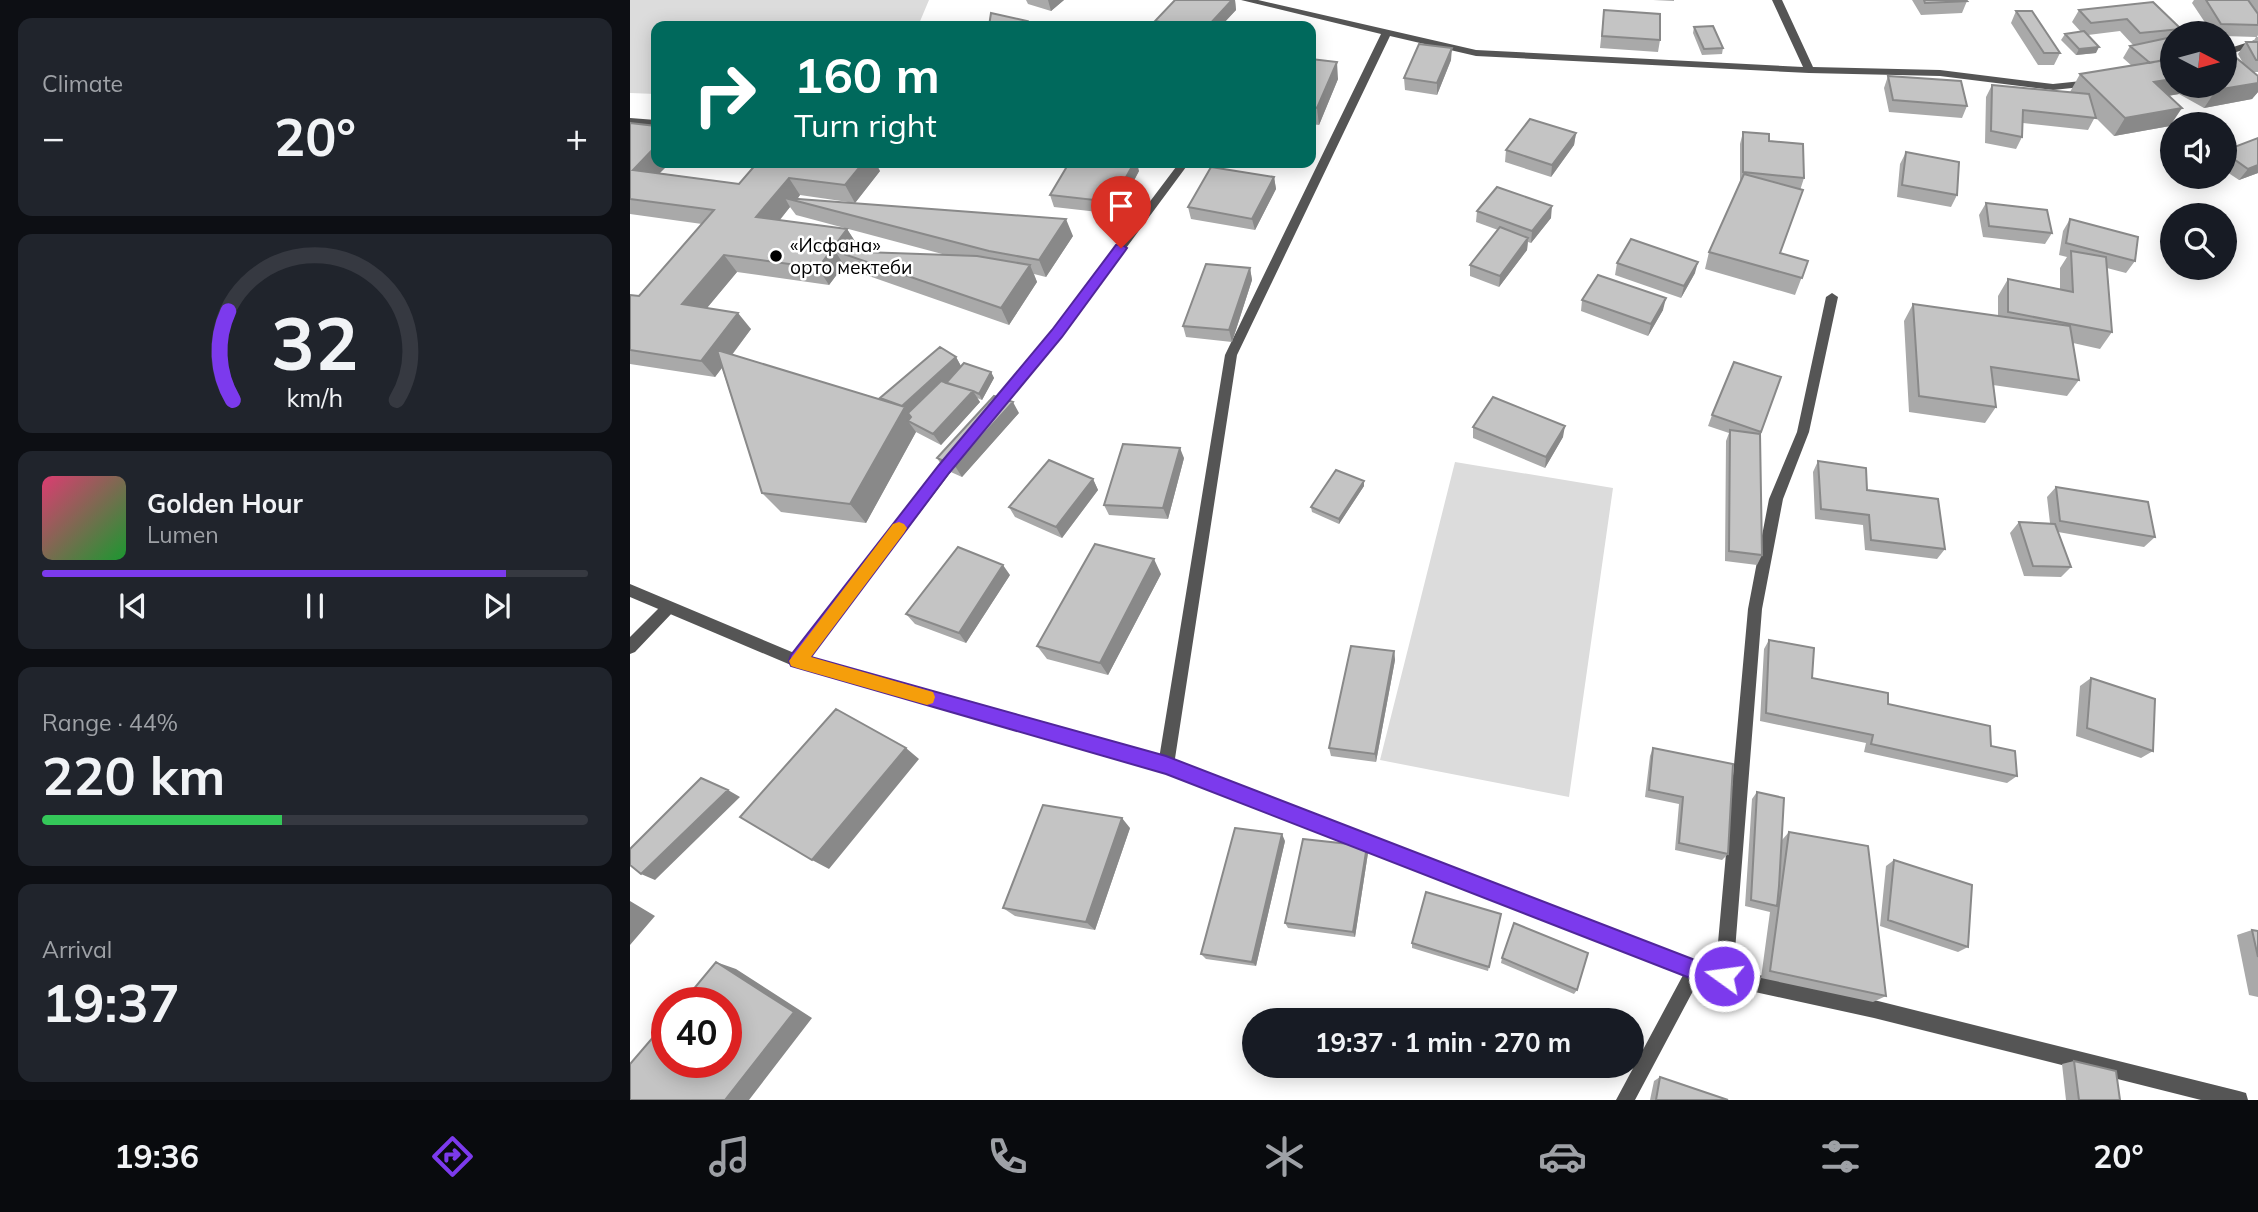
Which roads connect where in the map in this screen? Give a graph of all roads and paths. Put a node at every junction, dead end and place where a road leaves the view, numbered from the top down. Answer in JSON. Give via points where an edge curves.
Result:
{"nodes":[{"id":1,"x":1246,"y":0,"type":"edge"},
{"id":2,"x":1777,"y":0,"type":"edge"},
{"id":3,"x":1387,"y":32,"type":"junction"},
{"id":4,"x":2258,"y":43,"type":"edge"},
{"id":5,"x":2237,"y":49,"type":"edge"},
{"id":6,"x":1809,"y":70,"type":"junction"},
{"id":7,"x":2106,"y":81,"type":"edge"},
{"id":8,"x":630,"y":121,"type":"edge"},
{"id":9,"x":651,"y":123,"type":"edge"},
{"id":10,"x":1180,"y":168,"type":"edge"},
{"id":11,"x":1832,"y":297,"type":"dead end"},
{"id":12,"x":988,"y":417,"type":"edge"},
{"id":13,"x":962,"y":448,"type":"edge"},
{"id":14,"x":630,"y":590,"type":"edge"},
{"id":15,"x":668,"y":608,"type":"junction"},
{"id":16,"x":630,"y":647,"type":"edge"},
{"id":17,"x":797,"y":661,"type":"junction"},
{"id":18,"x":1166,"y":765,"type":"junction"},
{"id":19,"x":1695,"y":970,"type":"junction"},
{"id":20,"x":1724,"y":976,"type":"junction"},
{"id":21,"x":1625,"y":1100,"type":"edge"},
{"id":22,"x":2239,"y":1100,"type":"edge"}],
"edges":[{"from":1,"to":3,"type":"street"},
{"from":2,"to":6,"type":"street"},
{"from":3,"to":6,"type":"street","via":[[1476,53]]},
{"from":3,"to":18,"type":"street","via":[[1231,355]]},
{"from":4,"to":5,"type":"street"},
{"from":6,"to":7,"type":"street","via":[[1940,73],[2053,87]]},
{"from":8,"to":9,"type":"street"},
{"from":10,"to":12,"type":"street"},
{"from":11,"to":20,"type":"street","via":[[1803,432],[1776,499],[1755,609]]},
{"from":13,"to":17,"type":"street"},
{"from":14,"to":15,"type":"street"},
{"from":15,"to":16,"type":"street"},
{"from":15,"to":17,"type":"street"},
{"from":17,"to":18,"type":"street"},
{"from":18,"to":19,"type":"street"},
{"from":19,"to":20,"type":"street"},
{"from":19,"to":21,"type":"street"},
{"from":20,"to":22,"type":"street"}]}
